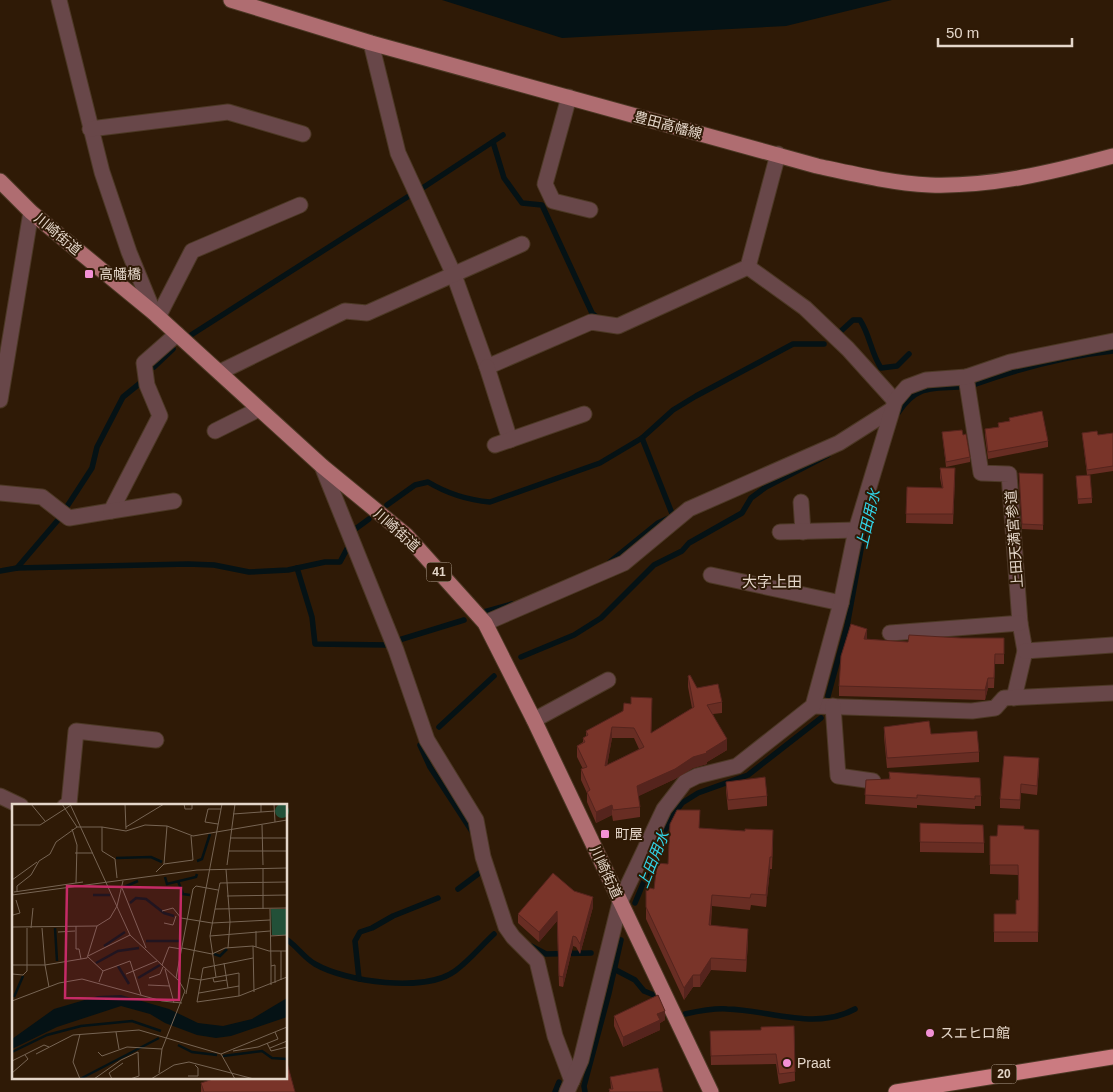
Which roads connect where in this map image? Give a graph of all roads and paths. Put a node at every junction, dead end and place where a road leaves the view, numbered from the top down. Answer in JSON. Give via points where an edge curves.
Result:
{"nodes":[{"id":1,"x":59,"y":0,"type":"edge"},
{"id":2,"x":231,"y":0,"type":"edge"},
{"id":3,"x":371,"y":43,"type":"junction"},
{"id":4,"x":569,"y":97,"type":"junction"},
{"id":5,"x":90,"y":129,"type":"junction"},
{"id":6,"x":303,"y":134,"type":"dead end"},
{"id":7,"x":778,"y":154,"type":"junction"},
{"id":8,"x":1113,"y":156,"type":"edge"},
{"id":9,"x":0,"y":181,"type":"edge"},
{"id":10,"x":300,"y":205,"type":"dead end"},
{"id":11,"x":590,"y":210,"type":"dead end"},
{"id":12,"x":31,"y":212,"type":"junction"},
{"id":13,"x":522,"y":244,"type":"dead end"},
{"id":14,"x":748,"y":267,"type":"junction"},
{"id":15,"x":454,"y":275,"type":"junction"},
{"id":16,"x":156,"y":315,"type":"junction"},
{"id":17,"x":177,"y":334,"type":"junction"},
{"id":18,"x":1113,"y":341,"type":"edge"},
{"id":19,"x":487,"y":367,"type":"junction"},
{"id":20,"x":220,"y":372,"type":"junction"},
{"id":21,"x":966,"y":377,"type":"junction"},
{"id":22,"x":0,"y":400,"type":"edge"},
{"id":23,"x":893,"y":406,"type":"junction"},
{"id":24,"x":259,"y":409,"type":"junction"},
{"id":25,"x":584,"y":414,"type":"dead end"},
{"id":26,"x":215,"y":431,"type":"dead end"},
{"id":27,"x":510,"y":440,"type":"junction"},
{"id":28,"x":495,"y":445,"type":"dead end"},
{"id":29,"x":322,"y":466,"type":"junction"},
{"id":30,"x":0,"y":493,"type":"edge"},
{"id":31,"x":174,"y":502,"type":"dead end"},
{"id":32,"x":801,"y":502,"type":"dead end"},
{"id":33,"x":111,"y":511,"type":"junction"},
{"id":34,"x":856,"y":530,"type":"junction"},
{"id":35,"x":780,"y":532,"type":"dead end"},
{"id":36,"x":803,"y":532,"type":"junction"},
{"id":37,"x":711,"y":575,"type":"dead end"},
{"id":38,"x":841,"y":603,"type":"junction"},
{"id":39,"x":485,"y":623,"type":"junction"},
{"id":40,"x":1020,"y":623,"type":"junction"},
{"id":41,"x":890,"y":633,"type":"dead end"},
{"id":42,"x":1113,"y":645,"type":"edge"},
{"id":43,"x":1025,"y":651,"type":"junction"},
{"id":44,"x":608,"y":680,"type":"dead end"},
{"id":45,"x":1113,"y":693,"type":"edge"},
{"id":46,"x":1014,"y":698,"type":"junction"},
{"id":47,"x":813,"y":706,"type":"junction"},
{"id":48,"x":833,"y":706,"type":"junction"},
{"id":49,"x":534,"y":720,"type":"junction"},
{"id":50,"x":156,"y":740,"type":"dead end"},
{"id":51,"x":873,"y":780,"type":"edge"},
{"id":52,"x":0,"y":796,"type":"edge"},
{"id":53,"x":17,"y":804,"type":"edge"},
{"id":54,"x":69,"y":804,"type":"edge"},
{"id":55,"x":620,"y":902,"type":"junction"},
{"id":56,"x":1113,"y":1057,"type":"edge"},
{"id":57,"x":569,"y":1087,"type":"edge"},
{"id":58,"x":711,"y":1092,"type":"edge"},
{"id":59,"x":896,"y":1092,"type":"edge"}],
"edges":[{"from":1,"to":5,"type":"street"},
{"from":2,"to":3,"type":"main road","name":"豊田高幡線"},
{"from":3,"to":4,"type":"main road","name":"豊田高幡線"},
{"from":3,"to":15,"type":"street","via":[[398,152]]},
{"from":4,"to":7,"type":"main road","name":"豊田高幡線"},
{"from":4,"to":11,"type":"street","via":[[545,184],[553,201]]},
{"from":5,"to":6,"type":"street","via":[[228,112]]},
{"from":5,"to":16,"type":"street","via":[[129,252]]},
{"from":7,"to":8,"type":"main road","name":"豊田高幡線","via":[[891,181],[946,185],[999,182]]},
{"from":7,"to":14,"type":"street"},
{"from":9,"to":12,"type":"main road","name":"川崎街道","number":"41"},
{"from":10,"to":16,"type":"street","via":[[192,251]]},
{"from":12,"to":16,"type":"main road","name":"川崎街道","number":"41"},
{"from":12,"to":22,"type":"street"},
{"from":13,"to":15,"type":"street"},
{"from":14,"to":19,"type":"street","via":[[618,326],[591,322]]},
{"from":14,"to":23,"type":"street","via":[[806,308],[848,349]]},
{"from":15,"to":19,"type":"street"},
{"from":15,"to":20,"type":"street","via":[[367,313],[346,311]]},
{"from":16,"to":17,"type":"main road","name":"川崎街道","number":"41"},
{"from":17,"to":20,"type":"main road","name":"川崎街道","number":"41"},
{"from":17,"to":33,"type":"street","via":[[144,363],[147,384],[160,416]]},
{"from":18,"to":21,"type":"street","via":[[1010,362]]},
{"from":19,"to":27,"type":"street"},
{"from":20,"to":24,"type":"main road","name":"川崎街道","number":"41"},
{"from":21,"to":23,"type":"street","via":[[926,380],[907,387]]},
{"from":21,"to":40,"type":"street","name":"上田天満宮参道","via":[[981,473],[1009,474]]},
{"from":23,"to":34,"type":"street"},
{"from":23,"to":39,"type":"street","via":[[839,444],[689,509],[624,564]]},
{"from":24,"to":26,"type":"street"},
{"from":24,"to":29,"type":"main road","name":"川崎街道","number":"41"},
{"from":25,"to":27,"type":"street"},
{"from":27,"to":28,"type":"street"},
{"from":29,"to":39,"type":"main road","name":"川崎街道","number":"41","via":[[406,536]]},
{"from":29,"to":57,"type":"street","via":[[396,650],[427,740],[476,820],[483,857],[506,927],[537,961]]},
{"from":30,"to":33,"type":"street","via":[[42,497],[69,518]]},
{"from":31,"to":33,"type":"street"},
{"from":32,"to":36,"type":"street"},
{"from":34,"to":36,"type":"street"},
{"from":34,"to":38,"type":"street"},
{"from":35,"to":36,"type":"street"},
{"from":37,"to":38,"type":"street"},
{"from":38,"to":47,"type":"street"},
{"from":39,"to":49,"type":"main road","name":"川崎街道","number":"41"},
{"from":40,"to":41,"type":"street"},
{"from":40,"to":43,"type":"street","name":"上田天満宮参道"},
{"from":42,"to":43,"type":"street"},
{"from":43,"to":46,"type":"street","name":"上田天満宮参道"},
{"from":44,"to":49,"type":"street"},
{"from":45,"to":46,"type":"street"},
{"from":46,"to":48,"type":"street","via":[[1004,698],[995,708],[972,711]]},
{"from":47,"to":48,"type":"street"},
{"from":47,"to":55,"type":"street","via":[[737,766],[686,782],[664,809]]},
{"from":48,"to":51,"type":"street","via":[[838,776]]},
{"from":49,"to":55,"type":"main road","name":"川崎街道","number":"41"},
{"from":50,"to":54,"type":"street","via":[[76,730]]},
{"from":52,"to":53,"type":"street"},
{"from":55,"to":57,"type":"street","via":[[581,1060]]},
{"from":55,"to":58,"type":"main road","name":"川崎街道","number":"41"},
{"from":56,"to":59,"type":"highway","number":"20"}]}
